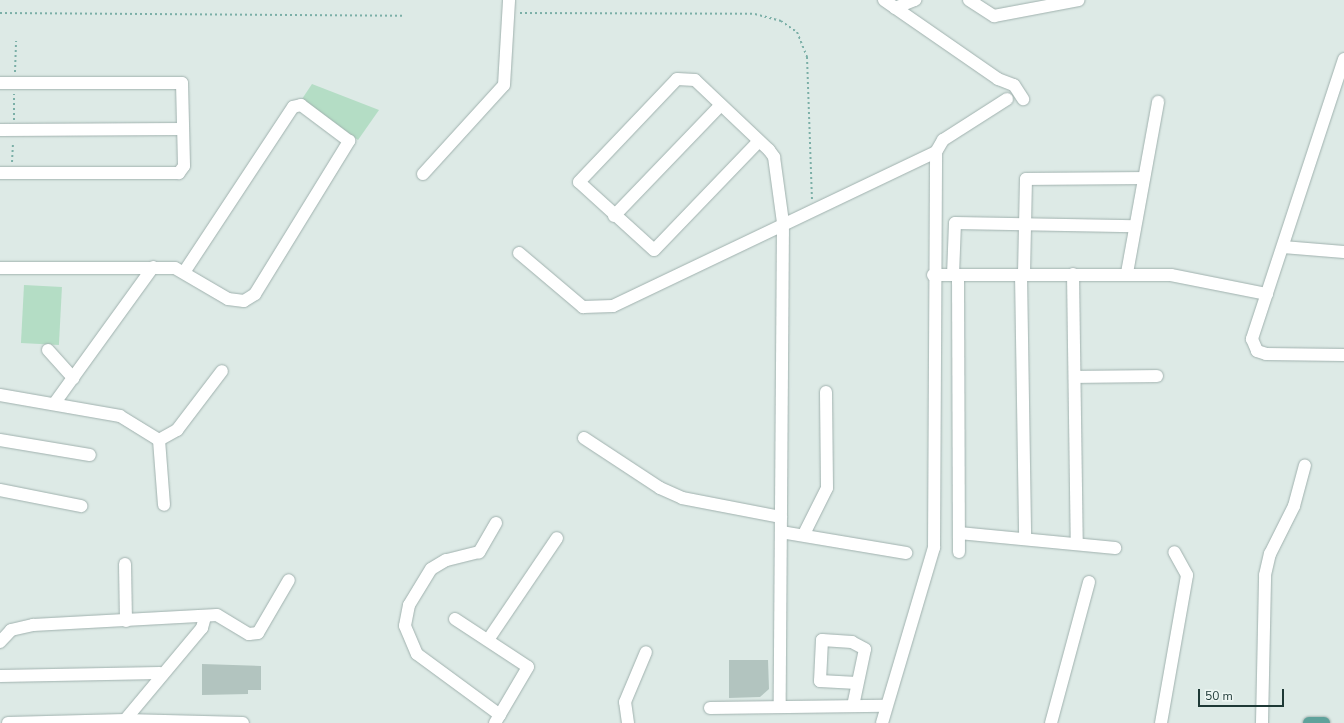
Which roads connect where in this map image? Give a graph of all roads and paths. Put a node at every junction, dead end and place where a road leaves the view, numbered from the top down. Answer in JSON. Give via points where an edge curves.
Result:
{"nodes":[{"id":1,"x":509,"y":0,"type":"edge"},
{"id":2,"x":884,"y":0,"type":"edge"},
{"id":3,"x":915,"y":0,"type":"edge"},
{"id":4,"x":970,"y":0,"type":"edge"},
{"id":5,"x":984,"y":0,"type":"edge"},
{"id":6,"x":1079,"y":0,"type":"edge"},
{"id":7,"x":895,"y":8,"type":"junction"},
{"id":8,"x":986,"y":12,"type":"junction"},
{"id":9,"x":0,"y":13,"type":"edge"},
{"id":10,"x":405,"y":16,"type":"dead end"},
{"id":11,"x":509,"y":16,"type":"junction"},
{"id":12,"x":16,"y":41,"type":"dead end"},
{"id":13,"x":1344,"y":59,"type":"edge"},
{"id":14,"x":0,"y":83,"type":"edge"},
{"id":15,"x":14,"y":83,"type":"junction"},
{"id":16,"x":1007,"y":99,"type":"dead end"},
{"id":17,"x":1023,"y":99,"type":"dead end"},
{"id":18,"x":1158,"y":102,"type":"dead end"},
{"id":19,"x":721,"y":105,"type":"junction"},
{"id":20,"x":183,"y":129,"type":"junction"},
{"id":21,"x":0,"y":130,"type":"edge"},
{"id":22,"x":759,"y":141,"type":"junction"},
{"id":23,"x":936,"y":152,"type":"junction"},
{"id":24,"x":0,"y":173,"type":"edge"},
{"id":25,"x":423,"y":174,"type":"dead end"},
{"id":26,"x":1144,"y":178,"type":"junction"},
{"id":27,"x":810,"y":210,"type":"junction"},
{"id":28,"x":614,"y":216,"type":"junction"},
{"id":29,"x":787,"y":221,"type":"junction"},
{"id":30,"x":1024,"y":224,"type":"junction"},
{"id":31,"x":1135,"y":226,"type":"junction"},
{"id":32,"x":1283,"y":247,"type":"junction"},
{"id":33,"x":1344,"y":252,"type":"edge"},
{"id":34,"x":519,"y":253,"type":"dead end"},
{"id":35,"x":153,"y":267,"type":"junction"},
{"id":36,"x":0,"y":268,"type":"edge"},
{"id":37,"x":184,"y":271,"type":"junction"},
{"id":38,"x":1127,"y":273,"type":"junction"},
{"id":39,"x":1022,"y":274,"type":"junction"},
{"id":40,"x":1073,"y":274,"type":"junction"},
{"id":41,"x":933,"y":275,"type":"junction"},
{"id":42,"x":955,"y":275,"type":"junction"},
{"id":43,"x":1267,"y":294,"type":"junction"},
{"id":44,"x":48,"y":350,"type":"dead end"},
{"id":45,"x":1344,"y":355,"type":"edge"},
{"id":46,"x":222,"y":371,"type":"dead end"},
{"id":47,"x":1157,"y":376,"type":"dead end"},
{"id":48,"x":1075,"y":377,"type":"junction"},
{"id":49,"x":73,"y":378,"type":"junction"},
{"id":50,"x":826,"y":392,"type":"dead end"},
{"id":51,"x":0,"y":395,"type":"edge"},
{"id":52,"x":54,"y":404,"type":"junction"},
{"id":53,"x":584,"y":438,"type":"dead end"},
{"id":54,"x":0,"y":440,"type":"edge"},
{"id":55,"x":159,"y":440,"type":"junction"},
{"id":56,"x":90,"y":455,"type":"dead end"},
{"id":57,"x":1305,"y":465,"type":"dead end"},
{"id":58,"x":0,"y":490,"type":"edge"},
{"id":59,"x":164,"y":505,"type":"dead end"},
{"id":60,"x":80,"y":506,"type":"dead end"},
{"id":61,"x":782,"y":516,"type":"junction"},
{"id":62,"x":496,"y":523,"type":"dead end"},
{"id":63,"x":781,"y":532,"type":"junction"},
{"id":64,"x":959,"y":533,"type":"junction"},
{"id":65,"x":804,"y":534,"type":"junction"},
{"id":66,"x":556,"y":538,"type":"dead end"},
{"id":67,"x":1025,"y":540,"type":"junction"},
{"id":68,"x":1077,"y":544,"type":"junction"},
{"id":69,"x":1115,"y":548,"type":"dead end"},
{"id":70,"x":959,"y":552,"type":"dead end"},
{"id":71,"x":1174,"y":552,"type":"dead end"},
{"id":72,"x":906,"y":553,"type":"dead end"},
{"id":73,"x":125,"y":564,"type":"dead end"},
{"id":74,"x":289,"y":580,"type":"dead end"},
{"id":75,"x":1089,"y":582,"type":"dead end"},
{"id":76,"x":205,"y":617,"type":"junction"},
{"id":77,"x":455,"y":619,"type":"dead end"},
{"id":78,"x":126,"y":621,"type":"junction"},
{"id":79,"x":488,"y":640,"type":"junction"},
{"id":80,"x":0,"y":642,"type":"edge"},
{"id":81,"x":646,"y":652,"type":"dead end"},
{"id":82,"x":160,"y":673,"type":"junction"},
{"id":83,"x":0,"y":676,"type":"edge"},
{"id":84,"x":857,"y":683,"type":"junction"},
{"id":85,"x":853,"y":706,"type":"junction"},
{"id":86,"x":885,"y":706,"type":"junction"},
{"id":87,"x":780,"y":707,"type":"junction"},
{"id":88,"x":710,"y":708,"type":"dead end"},
{"id":89,"x":498,"y":719,"type":"edge"},
{"id":90,"x":125,"y":720,"type":"junction"},
{"id":91,"x":147,"y":722,"type":"edge"},
{"id":92,"x":8,"y":723,"type":"edge"},
{"id":93,"x":243,"y":723,"type":"edge"},
{"id":94,"x":628,"y":723,"type":"edge"},
{"id":95,"x":882,"y":723,"type":"edge"},
{"id":96,"x":1051,"y":723,"type":"edge"},
{"id":97,"x":1161,"y":723,"type":"edge"},
{"id":98,"x":1262,"y":723,"type":"edge"},
{"id":99,"x":1309,"y":723,"type":"edge"},
{"id":100,"x":1324,"y":723,"type":"edge"}],
"edges":[{"from":1,"to":11,"type":"street"},
{"from":2,"to":7,"type":"street"},
{"from":3,"to":7,"type":"street"},
{"from":4,"to":8,"type":"street"},
{"from":5,"to":8,"type":"street"},
{"from":6,"to":8,"type":"street","via":[[1003,16]]},
{"from":7,"to":17,"type":"street","via":[[998,79],[1014,85]]},
{"from":9,"to":10,"type":"path"},
{"from":11,"to":25,"type":"street","via":[[507,77],[500,94]]},
{"from":11,"to":27,"type":"path","via":[[755,14],[781,21],[797,32],[807,57]]},
{"from":12,"to":15,"type":"path"},
{"from":13,"to":32,"type":"street"},
{"from":14,"to":15,"type":"street"},
{"from":15,"to":20,"type":"street","via":[[182,83]]},
{"from":16,"to":23,"type":"street","via":[[943,140]]},
{"from":18,"to":26,"type":"street"},
{"from":19,"to":22,"type":"street"},
{"from":19,"to":28,"type":"street"},
{"from":19,"to":28,"type":"street","via":[[695,80],[673,80],[579,182]]},
{"from":20,"to":21,"type":"street"},
{"from":20,"to":24,"type":"street","via":[[184,166],[179,173]]},
{"from":22,"to":28,"type":"street","via":[[654,250]]},
{"from":22,"to":29,"type":"street","via":[[776,162]]},
{"from":23,"to":27,"type":"street"},
{"from":23,"to":41,"type":"street"},
{"from":26,"to":30,"type":"street","via":[[1026,179]]},
{"from":26,"to":31,"type":"street"},
{"from":27,"to":29,"type":"street"},
{"from":29,"to":34,"type":"street","via":[[666,279],[623,303],[603,308],[583,307]]},
{"from":29,"to":61,"type":"street"},
{"from":30,"to":31,"type":"street"},
{"from":30,"to":39,"type":"street"},
{"from":30,"to":42,"type":"street","via":[[953,224]]},
{"from":31,"to":38,"type":"street"},
{"from":32,"to":33,"type":"street"},
{"from":32,"to":43,"type":"street"},
{"from":35,"to":36,"type":"street"},
{"from":35,"to":37,"type":"street"},
{"from":35,"to":49,"type":"street"},
{"from":37,"to":37,"type":"street","via":[[236,302],[256,294],[349,141],[301,105],[293,107]]},
{"from":38,"to":40,"type":"street"},
{"from":38,"to":43,"type":"street","via":[[1171,275]]},
{"from":39,"to":40,"type":"street"},
{"from":39,"to":42,"type":"street"},
{"from":39,"to":67,"type":"street"},
{"from":40,"to":48,"type":"street"},
{"from":41,"to":42,"type":"street"},
{"from":41,"to":86,"type":"street","via":[[934,548]]},
{"from":42,"to":64,"type":"street"},
{"from":43,"to":45,"type":"street","via":[[1252,339],[1256,351],[1279,356]]},
{"from":44,"to":49,"type":"street"},
{"from":46,"to":55,"type":"street","via":[[177,430]]},
{"from":47,"to":48,"type":"street"},
{"from":48,"to":68,"type":"street"},
{"from":49,"to":52,"type":"street"},
{"from":50,"to":65,"type":"street","via":[[828,488]]},
{"from":51,"to":52,"type":"street"},
{"from":52,"to":55,"type":"street","via":[[120,416]]},
{"from":53,"to":61,"type":"street","via":[[660,488],[682,498]]},
{"from":54,"to":56,"type":"street"},
{"from":55,"to":59,"type":"street"},
{"from":57,"to":98,"type":"street","via":[[1294,506],[1270,554],[1265,575]]},
{"from":58,"to":60,"type":"street"},
{"from":61,"to":63,"type":"street"},
{"from":62,"to":89,"type":"street","via":[[479,552],[446,560],[431,570],[409,604],[405,626],[417,654]]},
{"from":63,"to":65,"type":"street"},
{"from":63,"to":87,"type":"street"},
{"from":64,"to":67,"type":"street"},
{"from":64,"to":70,"type":"street"},
{"from":65,"to":72,"type":"street"},
{"from":66,"to":79,"type":"street"},
{"from":67,"to":68,"type":"street"},
{"from":68,"to":69,"type":"street"},
{"from":71,"to":97,"type":"street","via":[[1186,575]]},
{"from":73,"to":78,"type":"street"},
{"from":74,"to":76,"type":"street","via":[[258,633],[249,634],[217,615]]},
{"from":75,"to":96,"type":"street"},
{"from":76,"to":78,"type":"street"},
{"from":76,"to":82,"type":"street","via":[[202,628]]},
{"from":77,"to":79,"type":"street"},
{"from":78,"to":80,"type":"street","via":[[20,627],[6,634]]},
{"from":79,"to":89,"type":"street","via":[[528,666]]},
{"from":81,"to":94,"type":"street","via":[[625,702]]},
{"from":82,"to":83,"type":"street"},
{"from":82,"to":90,"type":"street"},
{"from":84,"to":84,"type":"street","via":[[820,681],[820,642],[825,639],[852,642],[865,649]]},
{"from":84,"to":85,"type":"street"},
{"from":85,"to":86,"type":"street"},
{"from":85,"to":87,"type":"street"},
{"from":86,"to":95,"type":"street"},
{"from":87,"to":88,"type":"street"},
{"from":90,"to":91,"type":"street"},
{"from":90,"to":92,"type":"street"},
{"from":91,"to":93,"type":"street"},
{"from":99,"to":100,"type":"main road"}]}
